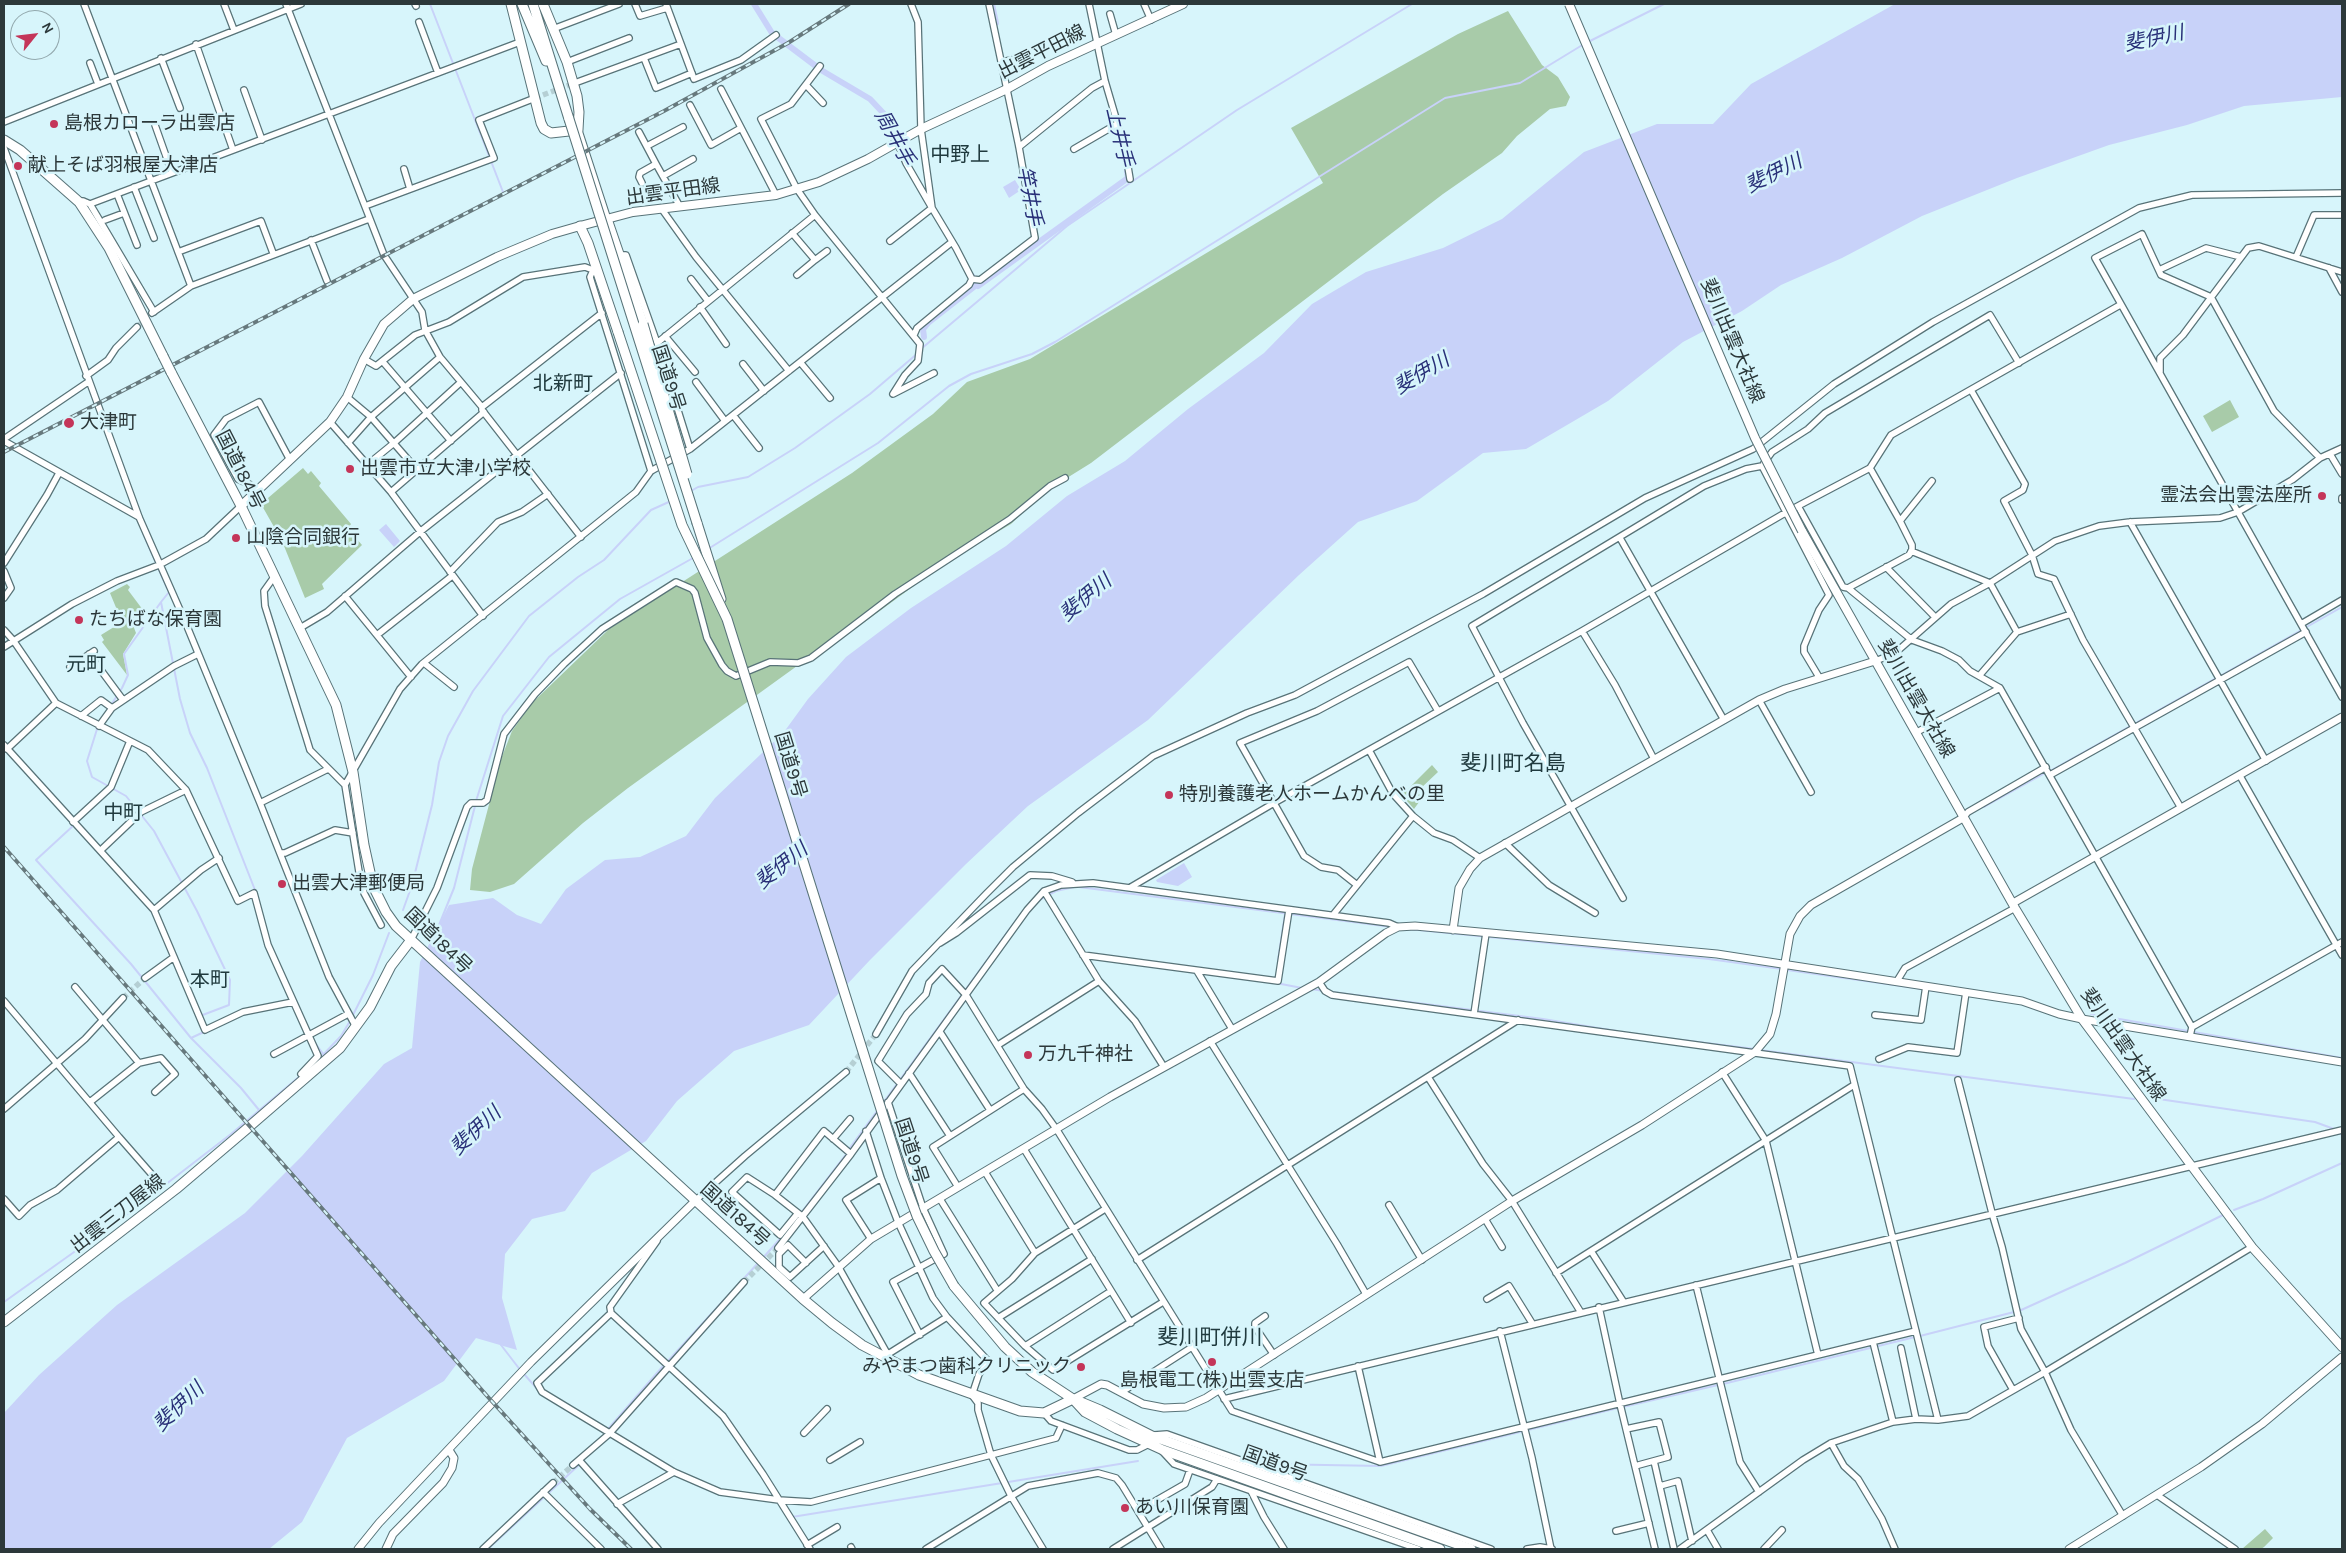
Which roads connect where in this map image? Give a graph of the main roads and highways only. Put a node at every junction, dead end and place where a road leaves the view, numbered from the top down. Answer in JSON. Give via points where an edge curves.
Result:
{"nodes":[{"id":1,"x":510,"y":4,"type":"edge"},
{"id":2,"x":522,"y":4,"type":"edge"},
{"id":3,"x":533,"y":4,"type":"edge"},
{"id":4,"x":543,"y":4,"type":"edge"},
{"id":5,"x":1183,"y":4,"type":"edge"},
{"id":6,"x":1569,"y":4,"type":"edge"},
{"id":7,"x":1167,"y":8,"type":"edge"},
{"id":8,"x":559,"y":89,"type":"junction"},
{"id":9,"x":4,"y":140,"type":"edge"},
{"id":10,"x":607,"y":219,"type":"junction"},
{"id":11,"x":580,"y":226,"type":"junction"},
{"id":12,"x":241,"y":506,"type":"junction"},
{"id":13,"x":697,"y":523,"type":"junction"},
{"id":14,"x":727,"y":619,"type":"junction"},
{"id":15,"x":411,"y":940,"type":"junction"},
{"id":16,"x":4,"y":1322,"type":"edge"},
{"id":17,"x":2342,"y":1347,"type":"edge"},
{"id":18,"x":1073,"y":1400,"type":"junction"},
{"id":19,"x":1150,"y":1440,"type":"junction"},
{"id":20,"x":1470,"y":1546,"type":"edge"},
{"id":21,"x":1440,"y":1549,"type":"edge"}],
"edges":[{"from":1,"to":4,"type":"main road","via":[[544,129],[551,133],[578,130],[579,112],[567,62]]},
{"from":2,"to":8,"type":"main road","name":"国道9号"},
{"from":3,"to":8,"type":"main road","name":"国道9号"},
{"from":5,"to":7,"type":"main road","name":"出雲平田線"},
{"from":6,"to":17,"type":"main road","name":"斐川出雲大社線","bridge":true,"via":[[1751,429],[1802,531],[1963,818],[2082,1019],[2252,1247]]},
{"from":7,"to":10,"type":"main road","name":"出雲平田線","via":[[1151,20],[1096,43],[819,182],[776,195],[679,205]]},
{"from":8,"to":13,"type":"main road","name":"国道9号","bridge":true},
{"from":9,"to":12,"type":"main road","name":"国道184号","bridge":true,"via":[[79,202],[108,248]]},
{"from":10,"to":11,"type":"main road","name":"出雲平田線"},
{"from":10,"to":13,"type":"main road","bridge":true,"via":[[682,454]]},
{"from":11,"to":12,"type":"main road","name":"出雲平田線","via":[[497,257],[413,299],[384,324],[347,397],[330,422]]},
{"from":11,"to":14,"type":"main road","bridge":true,"via":[[682,525]]},
{"from":12,"to":15,"type":"main road","name":"国道184号","via":[[336,705],[354,772],[373,886],[386,912]]},
{"from":13,"to":14,"type":"main road","name":"国道9号","bridge":true},
{"from":14,"to":18,"type":"main road","name":"国道9号","bridge":true,"via":[[917,1216],[954,1286],[1005,1347],[1032,1372]]},
{"from":15,"to":16,"type":"main road","name":"出雲三刀屋線","via":[[396,959],[356,1027],[326,1061],[176,1189]]},
{"from":15,"to":18,"type":"main road","name":"国道184号","via":[[832,1323],[919,1375],[1020,1411],[1044,1413]]},
{"from":18,"to":19,"type":"main road","name":"国道9号","via":[[1085,1412]]},
{"from":19,"to":20,"type":"main road","name":"国道9号"},
{"from":19,"to":21,"type":"main road","name":"国道9号","via":[[1160,1448],[1254,1488],[1321,1507]]}]}
